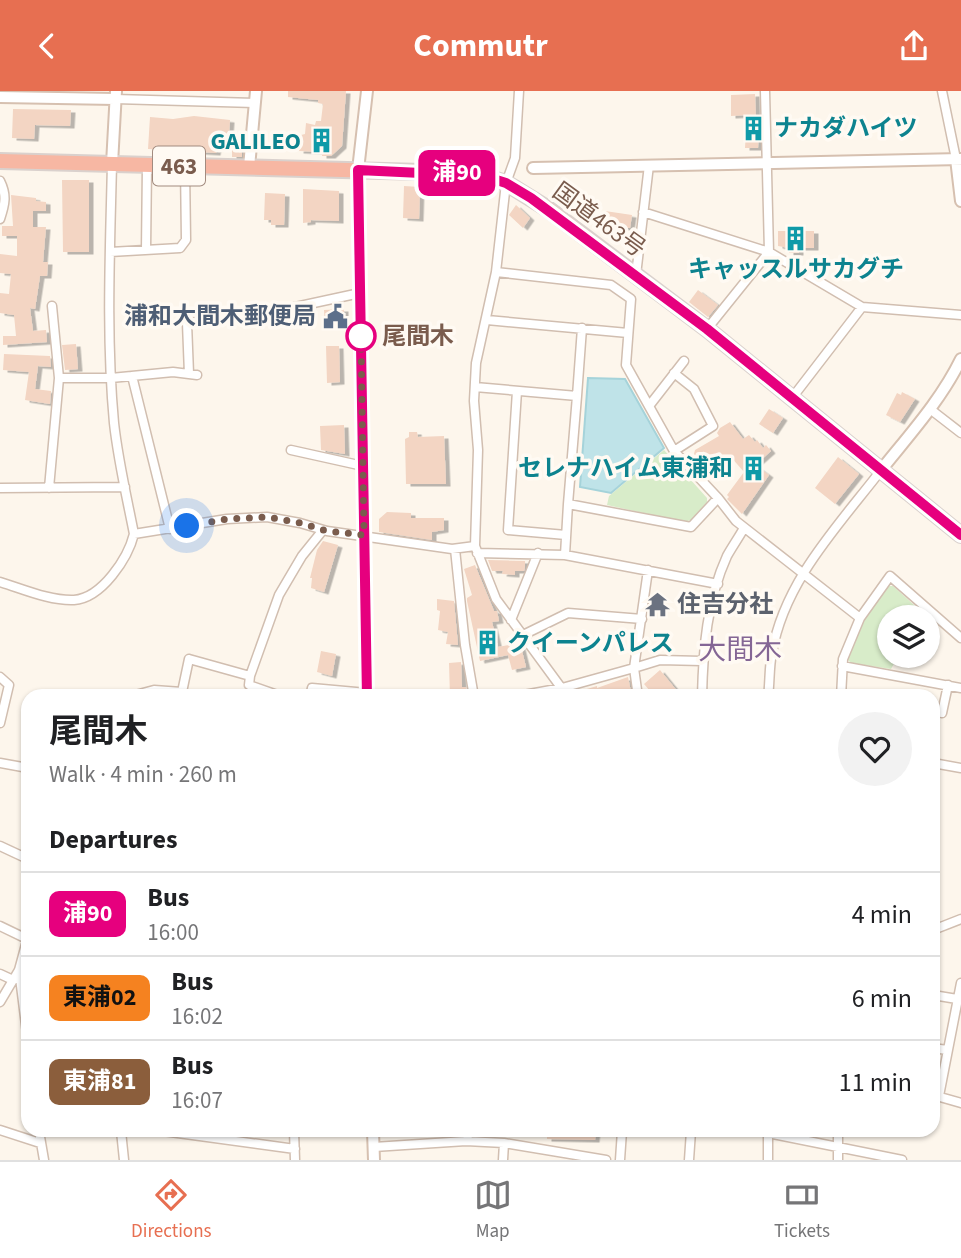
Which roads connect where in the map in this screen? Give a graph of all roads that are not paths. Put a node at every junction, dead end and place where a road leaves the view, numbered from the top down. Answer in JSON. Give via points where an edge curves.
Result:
{"nodes":[{"id":1,"x":367,"y":91,"type":"edge"},
{"id":2,"x":519,"y":91,"type":"edge"},
{"id":3,"x":765,"y":91,"type":"edge"},
{"id":4,"x":942,"y":91,"type":"edge"},
{"id":5,"x":5,"y":95,"type":"edge"},
{"id":6,"x":116,"y":95,"type":"edge"},
{"id":7,"x":256,"y":97,"type":"edge"},
{"id":8,"x":958,"y":159,"type":"edge"},
{"id":9,"x":0,"y":161,"type":"edge"},
{"id":10,"x":767,"y":162,"type":"junction"},
{"id":11,"x":112,"y":164,"type":"junction"},
{"id":12,"x":147,"y":165,"type":"junction"},
{"id":13,"x":649,"y":165,"type":"junction"},
{"id":14,"x":184,"y":166,"type":"junction"},
{"id":15,"x":249,"y":167,"type":"junction"},
{"id":16,"x":533,"y":168,"type":"dead end"},
{"id":17,"x":358,"y":170,"type":"junction"},
{"id":18,"x":0,"y":181,"type":"edge"},
{"id":19,"x":506,"y":183,"type":"junction"},
{"id":20,"x":961,"y":201,"type":"edge"},
{"id":21,"x":643,"y":212,"type":"junction"},
{"id":22,"x":0,"y":219,"type":"edge"},
{"id":23,"x":146,"y":250,"type":"junction"},
{"id":24,"x":769,"y":251,"type":"junction"},
{"id":25,"x":110,"y":252,"type":"junction"},
{"id":26,"x":496,"y":272,"type":"junction"},
{"id":27,"x":636,"y":275,"type":"junction"},
{"id":28,"x":360,"y":293,"type":"junction"},
{"id":29,"x":52,"y":306,"type":"dead end"},
{"id":30,"x":862,"y":307,"type":"junction"},
{"id":31,"x":961,"y":315,"type":"edge"},
{"id":32,"x":487,"y":320,"type":"junction"},
{"id":33,"x":582,"y":328,"type":"junction"},
{"id":34,"x":707,"y":329,"type":"junction"},
{"id":35,"x":628,"y":333,"type":"junction"},
{"id":36,"x":961,"y":359,"type":"edge"},
{"id":37,"x":684,"y":361,"type":"dead end"},
{"id":38,"x":674,"y":373,"type":"junction"},
{"id":39,"x":132,"y":376,"type":"junction"},
{"id":40,"x":59,"y":377,"type":"junction"},
{"id":41,"x":111,"y":378,"type":"junction"},
{"id":42,"x":475,"y":387,"type":"junction"},
{"id":43,"x":517,"y":391,"type":"junction"},
{"id":44,"x":577,"y":396,"type":"junction"},
{"id":45,"x":792,"y":398,"type":"junction"},
{"id":46,"x":649,"y":406,"type":"junction"},
{"id":47,"x":930,"y":409,"type":"junction"},
{"id":48,"x":961,"y":433,"type":"edge"},
{"id":49,"x":291,"y":450,"type":"dead end"},
{"id":50,"x":674,"y":451,"type":"junction"},
{"id":51,"x":363,"y":466,"type":"junction"},
{"id":52,"x":882,"y":470,"type":"junction"},
{"id":53,"x":125,"y":487,"type":"junction"},
{"id":54,"x":0,"y":488,"type":"edge"},
{"id":55,"x":49,"y":488,"type":"junction"},
{"id":56,"x":718,"y":498,"type":"junction"},
{"id":57,"x":568,"y":504,"type":"junction"},
{"id":58,"x":744,"y":528,"type":"junction"},
{"id":59,"x":170,"y":529,"type":"junction"},
{"id":60,"x":323,"y":530,"type":"junction"},
{"id":61,"x":134,"y":534,"type":"junction"},
{"id":62,"x":364,"y":535,"type":"junction"},
{"id":63,"x":566,"y":535,"type":"junction"},
{"id":64,"x":961,"y":535,"type":"edge"},
{"id":65,"x":455,"y":549,"type":"junction"},
{"id":66,"x":476,"y":549,"type":"junction"},
{"id":67,"x":538,"y":553,"type":"junction"},
{"id":68,"x":565,"y":555,"type":"junction"},
{"id":69,"x":649,"y":570,"type":"junction"},
{"id":70,"x":802,"y":573,"type":"junction"},
{"id":71,"x":0,"y":582,"type":"edge"},
{"id":72,"x":718,"y":585,"type":"junction"},
{"id":73,"x":860,"y":618,"type":"junction"},
{"id":74,"x":642,"y":619,"type":"junction"},
{"id":75,"x":511,"y":620,"type":"junction"},
{"id":76,"x":523,"y":635,"type":"junction"},
{"id":77,"x":961,"y":638,"type":"edge"},
{"id":78,"x":702,"y":661,"type":"junction"},
{"id":79,"x":842,"y":666,"type":"junction"},
{"id":80,"x":634,"y":668,"type":"junction"},
{"id":81,"x":250,"y":676,"type":"junction"},
{"id":82,"x":0,"y":677,"type":"edge"},
{"id":83,"x":947,"y":685,"type":"junction"},
{"id":84,"x":562,"y":688,"type":"junction"},
{"id":85,"x":961,"y":688,"type":"edge"},
{"id":86,"x":183,"y":689,"type":"edge"},
{"id":87,"x":260,"y":689,"type":"edge"},
{"id":88,"x":367,"y":689,"type":"edge"},
{"id":89,"x":473,"y":689,"type":"edge"},
{"id":90,"x":557,"y":689,"type":"edge"},
{"id":91,"x":637,"y":689,"type":"edge"},
{"id":92,"x":702,"y":689,"type":"edge"},
{"id":93,"x":769,"y":689,"type":"edge"},
{"id":94,"x":841,"y":689,"type":"edge"},
{"id":95,"x":940,"y":712,"type":"edge"},
{"id":96,"x":0,"y":723,"type":"edge"},
{"id":97,"x":0,"y":763,"type":"edge"},
{"id":98,"x":940,"y":764,"type":"edge"},
{"id":99,"x":21,"y":767,"type":"edge"},
{"id":100,"x":961,"y":768,"type":"edge"},
{"id":101,"x":0,"y":846,"type":"edge"},
{"id":102,"x":21,"y":856,"type":"edge"},
{"id":103,"x":961,"y":919,"type":"edge"},
{"id":104,"x":0,"y":926,"type":"edge"},
{"id":105,"x":940,"y":927,"type":"edge"},
{"id":106,"x":21,"y":935,"type":"edge"},
{"id":107,"x":21,"y":962,"type":"edge"},
{"id":108,"x":19,"y":970,"type":"junction"},
{"id":109,"x":0,"y":974,"type":"edge"},
{"id":110,"x":13,"y":980,"type":"junction"},
{"id":111,"x":961,"y":983,"type":"edge"},
{"id":112,"x":21,"y":986,"type":"edge"},
{"id":113,"x":940,"y":996,"type":"edge"},
{"id":114,"x":957,"y":999,"type":"junction"},
{"id":115,"x":0,"y":1002,"type":"edge"},
{"id":116,"x":940,"y":1049,"type":"edge"},
{"id":117,"x":947,"y":1050,"type":"junction"},
{"id":118,"x":940,"y":1079,"type":"edge"},
{"id":119,"x":940,"y":1097,"type":"edge"},
{"id":120,"x":961,"y":1103,"type":"edge"},
{"id":121,"x":0,"y":1130,"type":"edge"},
{"id":122,"x":21,"y":1137,"type":"edge"},
{"id":123,"x":22,"y":1137,"type":"edge"},
{"id":124,"x":40,"y":1137,"type":"edge"},
{"id":125,"x":122,"y":1137,"type":"edge"},
{"id":126,"x":207,"y":1137,"type":"edge"},
{"id":127,"x":294,"y":1137,"type":"edge"},
{"id":128,"x":373,"y":1137,"type":"edge"},
{"id":129,"x":468,"y":1137,"type":"edge"},
{"id":130,"x":622,"y":1137,"type":"edge"},
{"id":131,"x":691,"y":1137,"type":"edge"},
{"id":132,"x":768,"y":1137,"type":"edge"},
{"id":133,"x":793,"y":1137,"type":"edge"},
{"id":134,"x":838,"y":1137,"type":"edge"},
{"id":135,"x":468,"y":1142,"type":"junction"},
{"id":136,"x":40,"y":1143,"type":"junction"},
{"id":137,"x":504,"y":1143,"type":"junction"},
{"id":138,"x":838,"y":1146,"type":"junction"},
{"id":139,"x":374,"y":1147,"type":"junction"},
{"id":140,"x":295,"y":1149,"type":"junction"},
{"id":141,"x":44,"y":1160,"type":"edge"},
{"id":142,"x":124,"y":1160,"type":"edge"},
{"id":143,"x":295,"y":1160,"type":"edge"},
{"id":144,"x":374,"y":1160,"type":"edge"},
{"id":145,"x":503,"y":1160,"type":"edge"},
{"id":146,"x":606,"y":1160,"type":"edge"},
{"id":147,"x":620,"y":1160,"type":"edge"},
{"id":148,"x":689,"y":1160,"type":"edge"},
{"id":149,"x":768,"y":1160,"type":"edge"},
{"id":150,"x":838,"y":1160,"type":"edge"},
{"id":151,"x":902,"y":1160,"type":"edge"}],
"edges":[{"from":1,"to":17,"type":"street"},
{"from":2,"to":19,"type":"street","via":[[515,158]]},
{"from":3,"to":10,"type":"street"},
{"from":4,"to":8,"type":"street"},
{"from":5,"to":6,"type":"street"},
{"from":6,"to":7,"type":"street"},
{"from":6,"to":11,"type":"street"},
{"from":7,"to":15,"type":"street"},
{"from":8,"to":10,"type":"street"},
{"from":8,"to":20,"type":"street"},
{"from":9,"to":11,"type":"highway","name":"国道463号","number":"463"},
{"from":10,"to":13,"type":"street"},
{"from":10,"to":24,"type":"street"},
{"from":11,"to":12,"type":"highway","name":"国道463号","number":"463"},
{"from":11,"to":25,"type":"street"},
{"from":12,"to":14,"type":"highway","name":"国道463号","number":"463"},
{"from":12,"to":23,"type":"street"},
{"from":13,"to":16,"type":"street"},
{"from":13,"to":21,"type":"street"},
{"from":14,"to":15,"type":"highway","name":"国道463号","number":"463"},
{"from":14,"to":23,"type":"street","via":[[186,240],[180,248]]},
{"from":15,"to":17,"type":"highway","name":"国道463号","number":"463"},
{"from":17,"to":19,"type":"highway","name":"国道463号","number":"463","via":[[460,173]]},
{"from":17,"to":28,"type":"street"},
{"from":18,"to":22,"type":"street","via":[[5,192]]},
{"from":19,"to":26,"type":"street"},
{"from":19,"to":27,"type":"highway","name":"国道463号","number":"463"},
{"from":21,"to":24,"type":"street"},
{"from":21,"to":27,"type":"street"},
{"from":23,"to":25,"type":"street"},
{"from":24,"to":30,"type":"street"},
{"from":24,"to":34,"type":"street"},
{"from":25,"to":41,"type":"street"},
{"from":26,"to":32,"type":"street"},
{"from":26,"to":35,"type":"street","via":[[611,285],[631,299]]},
{"from":27,"to":34,"type":"highway","name":"国道463号","number":"463"},
{"from":28,"to":39,"type":"street","via":[[253,316],[187,323],[193,374]]},
{"from":28,"to":51,"type":"street"},
{"from":29,"to":40,"type":"street"},
{"from":30,"to":31,"type":"street"},
{"from":30,"to":45,"type":"street"},
{"from":32,"to":33,"type":"street"},
{"from":32,"to":42,"type":"street"},
{"from":33,"to":35,"type":"street"},
{"from":33,"to":44,"type":"street"},
{"from":34,"to":45,"type":"highway","name":"国道463号","number":"463"},
{"from":35,"to":46,"type":"street","via":[[626,365]]},
{"from":36,"to":47,"type":"street"},
{"from":37,"to":38,"type":"street"},
{"from":38,"to":46,"type":"street"},
{"from":38,"to":50,"type":"street","via":[[694,389],[713,426]]},
{"from":39,"to":41,"type":"street"},
{"from":39,"to":59,"type":"street"},
{"from":40,"to":41,"type":"street"},
{"from":40,"to":55,"type":"street"},
{"from":41,"to":53,"type":"street"},
{"from":42,"to":43,"type":"street"},
{"from":42,"to":66,"type":"street"},
{"from":43,"to":44,"type":"street"},
{"from":43,"to":63,"type":"street","via":[[508,530]]},
{"from":44,"to":57,"type":"street"},
{"from":45,"to":52,"type":"highway","name":"国道463号","number":"463"},
{"from":46,"to":50,"type":"street"},
{"from":47,"to":48,"type":"street"},
{"from":47,"to":52,"type":"street"},
{"from":49,"to":51,"type":"street"},
{"from":50,"to":56,"type":"street"},
{"from":51,"to":62,"type":"street"},
{"from":52,"to":64,"type":"highway","name":"国道463号","number":"463"},
{"from":52,"to":70,"type":"street"},
{"from":53,"to":55,"type":"street"},
{"from":53,"to":61,"type":"street"},
{"from":54,"to":55,"type":"street"},
{"from":56,"to":57,"type":"street","via":[[691,527]]},
{"from":56,"to":58,"type":"street"},
{"from":57,"to":63,"type":"street"},
{"from":58,"to":70,"type":"street"},
{"from":58,"to":72,"type":"street"},
{"from":59,"to":60,"type":"street","via":[[255,517]]},
{"from":59,"to":61,"type":"street"},
{"from":60,"to":62,"type":"street"},
{"from":60,"to":81,"type":"street","via":[[279,596]]},
{"from":61,"to":71,"type":"street","via":[[122,564],[108,580],[78,600]]},
{"from":62,"to":65,"type":"street"},
{"from":62,"to":88,"type":"street"},
{"from":63,"to":68,"type":"street"},
{"from":65,"to":66,"type":"street"},
{"from":65,"to":89,"type":"street"},
{"from":66,"to":67,"type":"street"},
{"from":66,"to":75,"type":"street","via":[[492,593]]},
{"from":67,"to":68,"type":"street"},
{"from":67,"to":75,"type":"street"},
{"from":68,"to":69,"type":"street"},
{"from":69,"to":72,"type":"street"},
{"from":69,"to":74,"type":"street"},
{"from":70,"to":73,"type":"street"},
{"from":70,"to":93,"type":"street","via":[[784,610],[772,653]]},
{"from":72,"to":78,"type":"street"},
{"from":73,"to":77,"type":"street","via":[[890,576]]},
{"from":73,"to":79,"type":"street"},
{"from":74,"to":76,"type":"street","via":[[568,613]]},
{"from":74,"to":80,"type":"street"},
{"from":75,"to":76,"type":"street"},
{"from":76,"to":84,"type":"street"},
{"from":78,"to":80,"type":"street","via":[[660,660]]},
{"from":78,"to":92,"type":"street"},
{"from":79,"to":83,"type":"street"},
{"from":79,"to":94,"type":"street"},
{"from":80,"to":84,"type":"street"},
{"from":80,"to":91,"type":"street"},
{"from":81,"to":86,"type":"street","via":[[188,659]]},
{"from":81,"to":87,"type":"street","via":[[249,685]]},
{"from":82,"to":96,"type":"street","via":[[9,685]]},
{"from":83,"to":85,"type":"street"},
{"from":83,"to":95,"type":"street"},
{"from":84,"to":90,"type":"street"},
{"from":97,"to":99,"type":"street"},
{"from":98,"to":100,"type":"street"},
{"from":101,"to":102,"type":"street"},
{"from":103,"to":105,"type":"street"},
{"from":104,"to":106,"type":"street"},
{"from":107,"to":108,"type":"street"},
{"from":108,"to":110,"type":"street"},
{"from":108,"to":112,"type":"street"},
{"from":109,"to":110,"type":"street"},
{"from":110,"to":115,"type":"street"},
{"from":111,"to":114,"type":"street"},
{"from":113,"to":114,"type":"street"},
{"from":114,"to":117,"type":"street"},
{"from":116,"to":117,"type":"street"},
{"from":117,"to":118,"type":"street"},
{"from":119,"to":120,"type":"street"},
{"from":121,"to":122,"type":"street"},
{"from":123,"to":136,"type":"street"},
{"from":124,"to":136,"type":"street"},
{"from":125,"to":142,"type":"street"},
{"from":126,"to":140,"type":"street"},
{"from":127,"to":140,"type":"street"},
{"from":128,"to":139,"type":"street"},
{"from":129,"to":135,"type":"street"},
{"from":130,"to":147,"type":"street"},
{"from":131,"to":148,"type":"street"},
{"from":132,"to":149,"type":"street"},
{"from":133,"to":138,"type":"street"},
{"from":134,"to":138,"type":"street"},
{"from":135,"to":137,"type":"street"},
{"from":135,"to":139,"type":"street"},
{"from":136,"to":141,"type":"street"},
{"from":137,"to":145,"type":"street"},
{"from":137,"to":146,"type":"street"},
{"from":138,"to":150,"type":"street"},
{"from":138,"to":151,"type":"street"},
{"from":139,"to":144,"type":"street"},
{"from":140,"to":143,"type":"street"}]}
